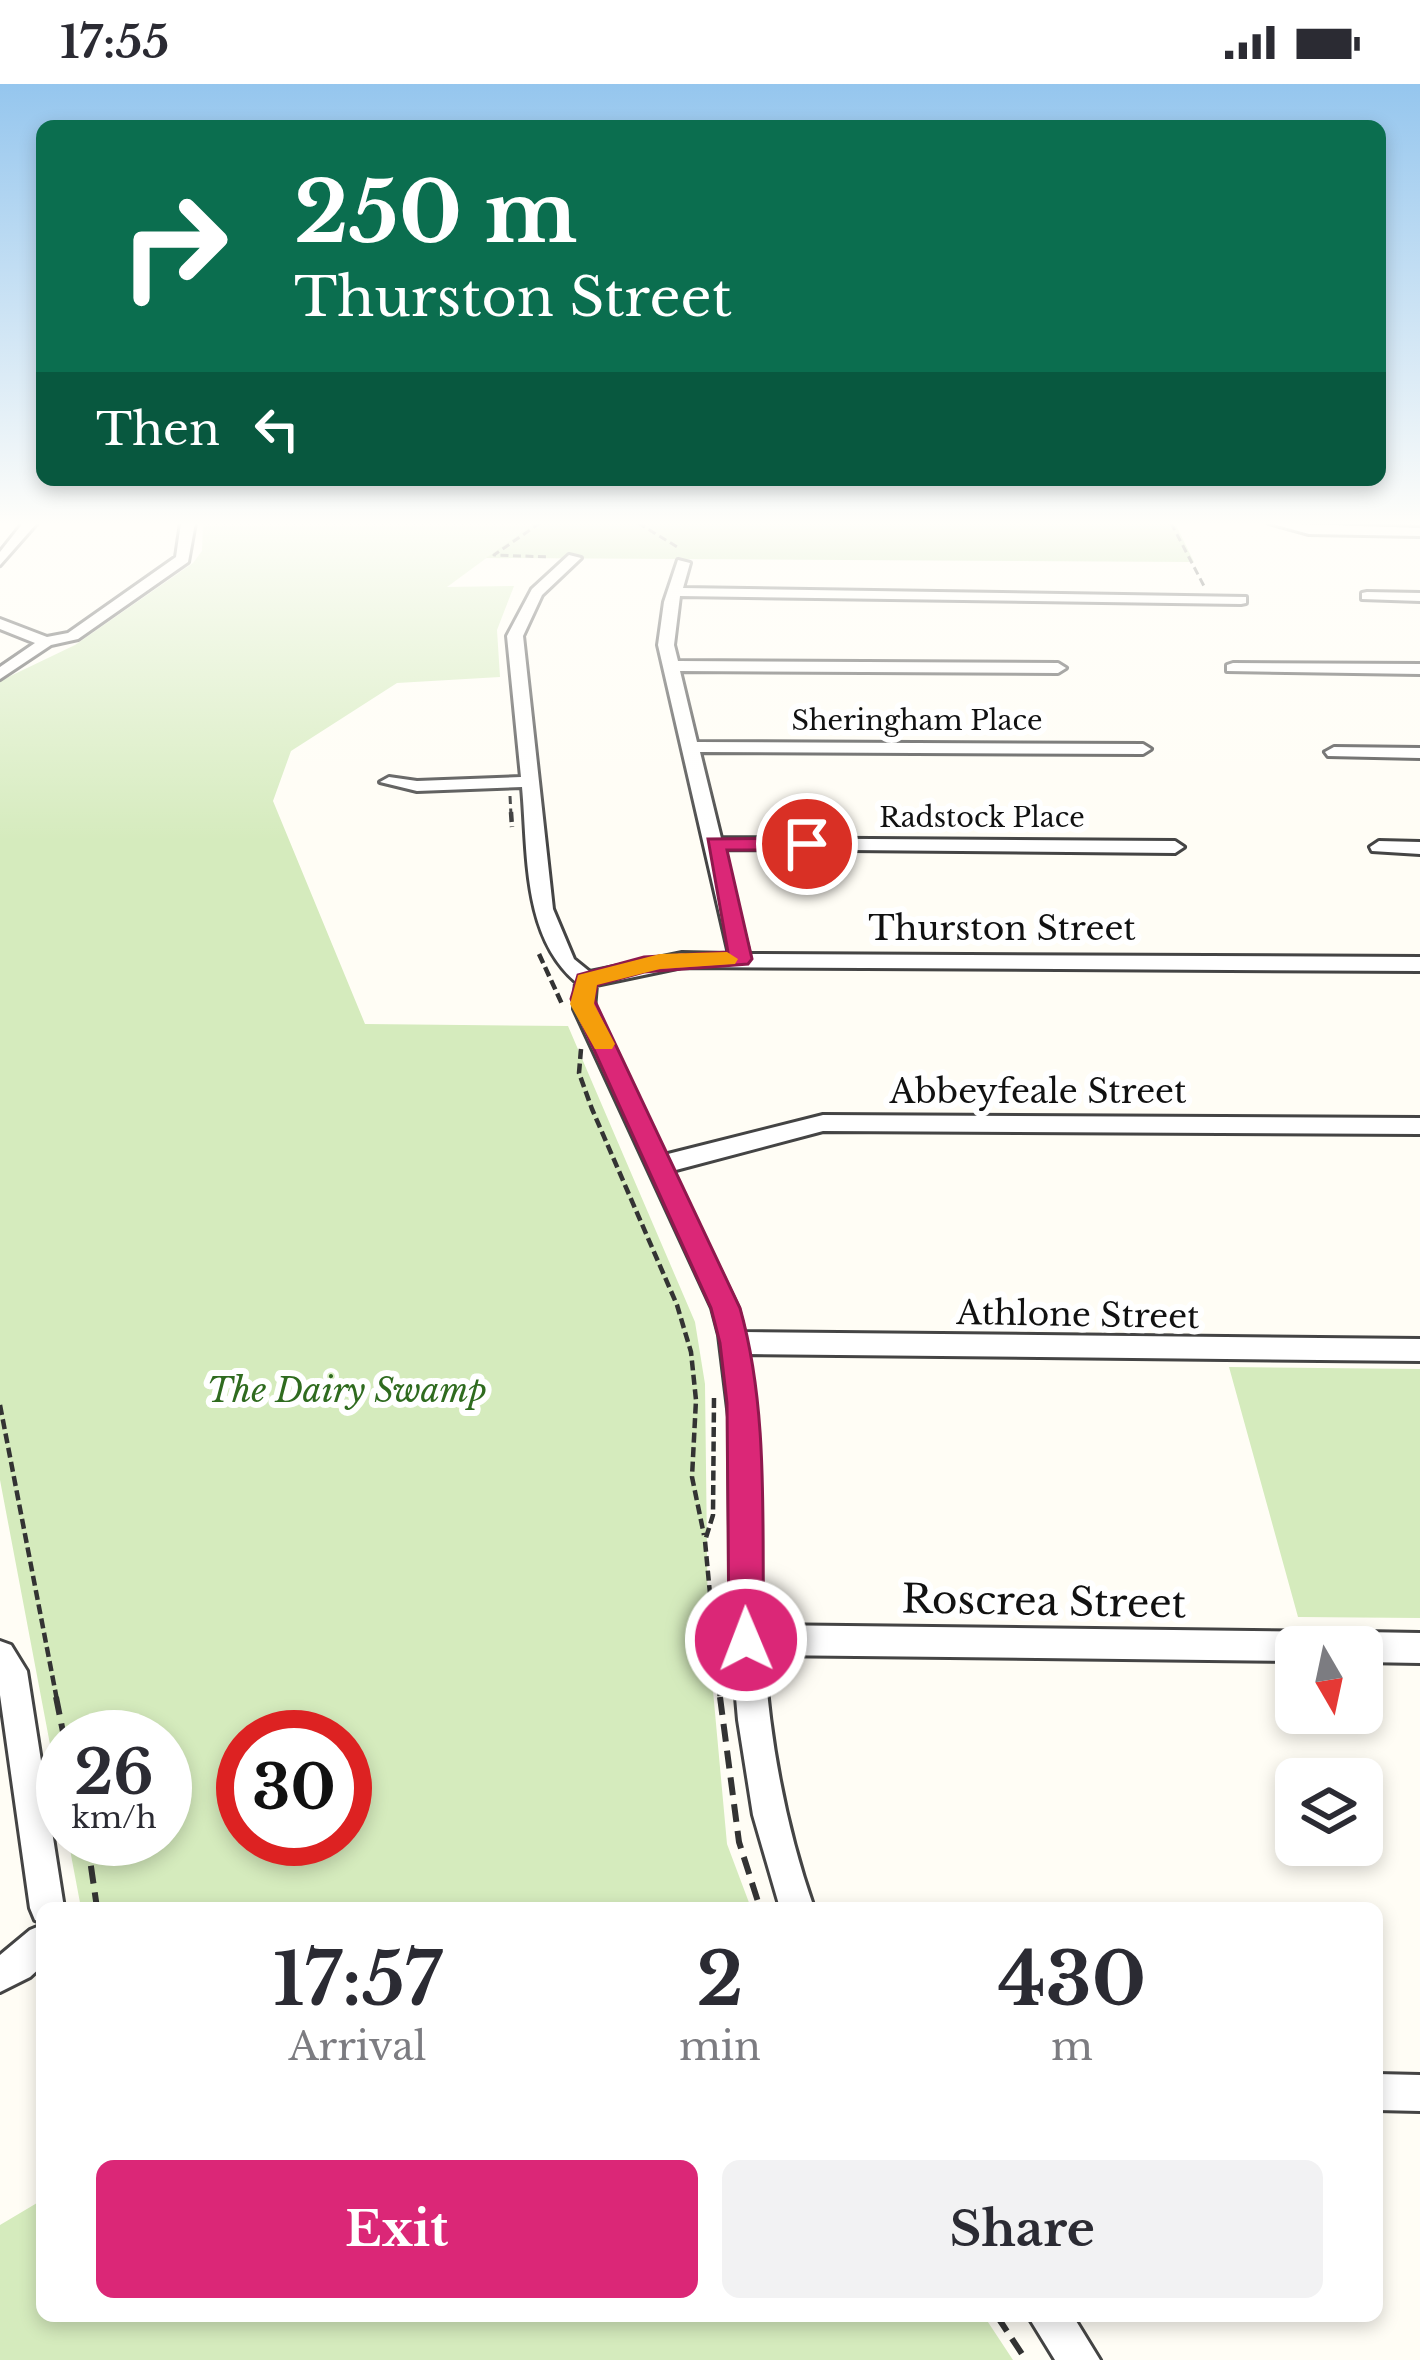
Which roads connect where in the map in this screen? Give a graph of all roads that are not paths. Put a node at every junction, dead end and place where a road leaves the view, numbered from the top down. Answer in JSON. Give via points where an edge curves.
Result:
{"nodes":[{"id":1,"x":13,"y":629,"type":"edge"},
{"id":2,"x":83,"y":629,"type":"edge"},
{"id":3,"x":517,"y":629,"type":"edge"},
{"id":4,"x":667,"y":629,"type":"edge"},
{"id":5,"x":46,"y":642,"type":"junction"},
{"id":6,"x":673,"y":666,"type":"junction"},
{"id":7,"x":1058,"y":668,"type":"dead end"},
{"id":8,"x":1233,"y":668,"type":"dead end"},
{"id":9,"x":1420,"y":669,"type":"edge"},
{"id":10,"x":0,"y":674,"type":"edge"},
{"id":11,"x":690,"y":747,"type":"junction"},
{"id":12,"x":1143,"y":749,"type":"dead end"},
{"id":13,"x":1334,"y":752,"type":"dead end"},
{"id":14,"x":1420,"y":753,"type":"edge"},
{"id":15,"x":389,"y":782,"type":"dead end"},
{"id":16,"x":528,"y":782,"type":"junction"},
{"id":17,"x":715,"y":843,"type":"junction"},
{"id":18,"x":1175,"y":847,"type":"dead end"},
{"id":19,"x":1379,"y":848,"type":"dead end"},
{"id":20,"x":1420,"y":848,"type":"edge"},
{"id":21,"x":740,"y":959,"type":"junction"},
{"id":22,"x":1420,"y":964,"type":"edge"},
{"id":23,"x":586,"y":980,"type":"junction"},
{"id":24,"x":1420,"y":1126,"type":"edge"},
{"id":25,"x":660,"y":1165,"type":"junction"},
{"id":26,"x":735,"y":1343,"type":"junction"},
{"id":27,"x":1420,"y":1350,"type":"edge"},
{"id":28,"x":746,"y":1640,"type":"junction"},
{"id":29,"x":1275,"y":1646,"type":"edge"},
{"id":30,"x":1383,"y":1647,"type":"edge"},
{"id":31,"x":1420,"y":1648,"type":"edge"},
{"id":32,"x":0,"y":1656,"type":"edge"},
{"id":33,"x":46,"y":1902,"type":"edge"},
{"id":34,"x":795,"y":1902,"type":"edge"},
{"id":35,"x":36,"y":1948,"type":"edge"},
{"id":36,"x":0,"y":1974,"type":"edge"},
{"id":37,"x":1383,"y":2092,"type":"edge"},
{"id":38,"x":1420,"y":2093,"type":"edge"},
{"id":39,"x":1052,"y":2322,"type":"edge"},
{"id":40,"x":1080,"y":2360,"type":"edge"}],
"edges":[{"from":1,"to":5,"type":"street"},
{"from":2,"to":5,"type":"street"},
{"from":3,"to":16,"type":"street"},
{"from":4,"to":6,"type":"street"},
{"from":5,"to":10,"type":"street"},
{"from":6,"to":7,"type":"street"},
{"from":6,"to":11,"type":"street"},
{"from":8,"to":9,"type":"street"},
{"from":11,"to":12,"type":"street","name":"Sheringham Place"},
{"from":11,"to":17,"type":"street"},
{"from":13,"to":14,"type":"street"},
{"from":15,"to":16,"type":"street"},
{"from":16,"to":23,"type":"street","via":[[543,909],[566,962]]},
{"from":17,"to":18,"type":"street","name":"Radstock Place"},
{"from":17,"to":21,"type":"street"},
{"from":19,"to":20,"type":"street"},
{"from":21,"to":22,"type":"street","name":"Thurston Street"},
{"from":21,"to":23,"type":"street","name":"Thurston Street","via":[[660,962]]},
{"from":23,"to":25,"type":"street","via":[[584,1009]]},
{"from":24,"to":25,"type":"street","name":"Abbeyfeale Street","via":[[823,1124]]},
{"from":25,"to":26,"type":"street"},
{"from":26,"to":27,"type":"street","name":"Athlone Street"},
{"from":26,"to":28,"type":"street"},
{"from":28,"to":29,"type":"street","name":"Roscrea Street"},
{"from":28,"to":34,"type":"street","via":[[773,1844]]},
{"from":30,"to":31,"type":"street"},
{"from":32,"to":33,"type":"street","via":[[12,1671]]},
{"from":35,"to":36,"type":"street"},
{"from":37,"to":38,"type":"street"},
{"from":39,"to":40,"type":"street"}]}
